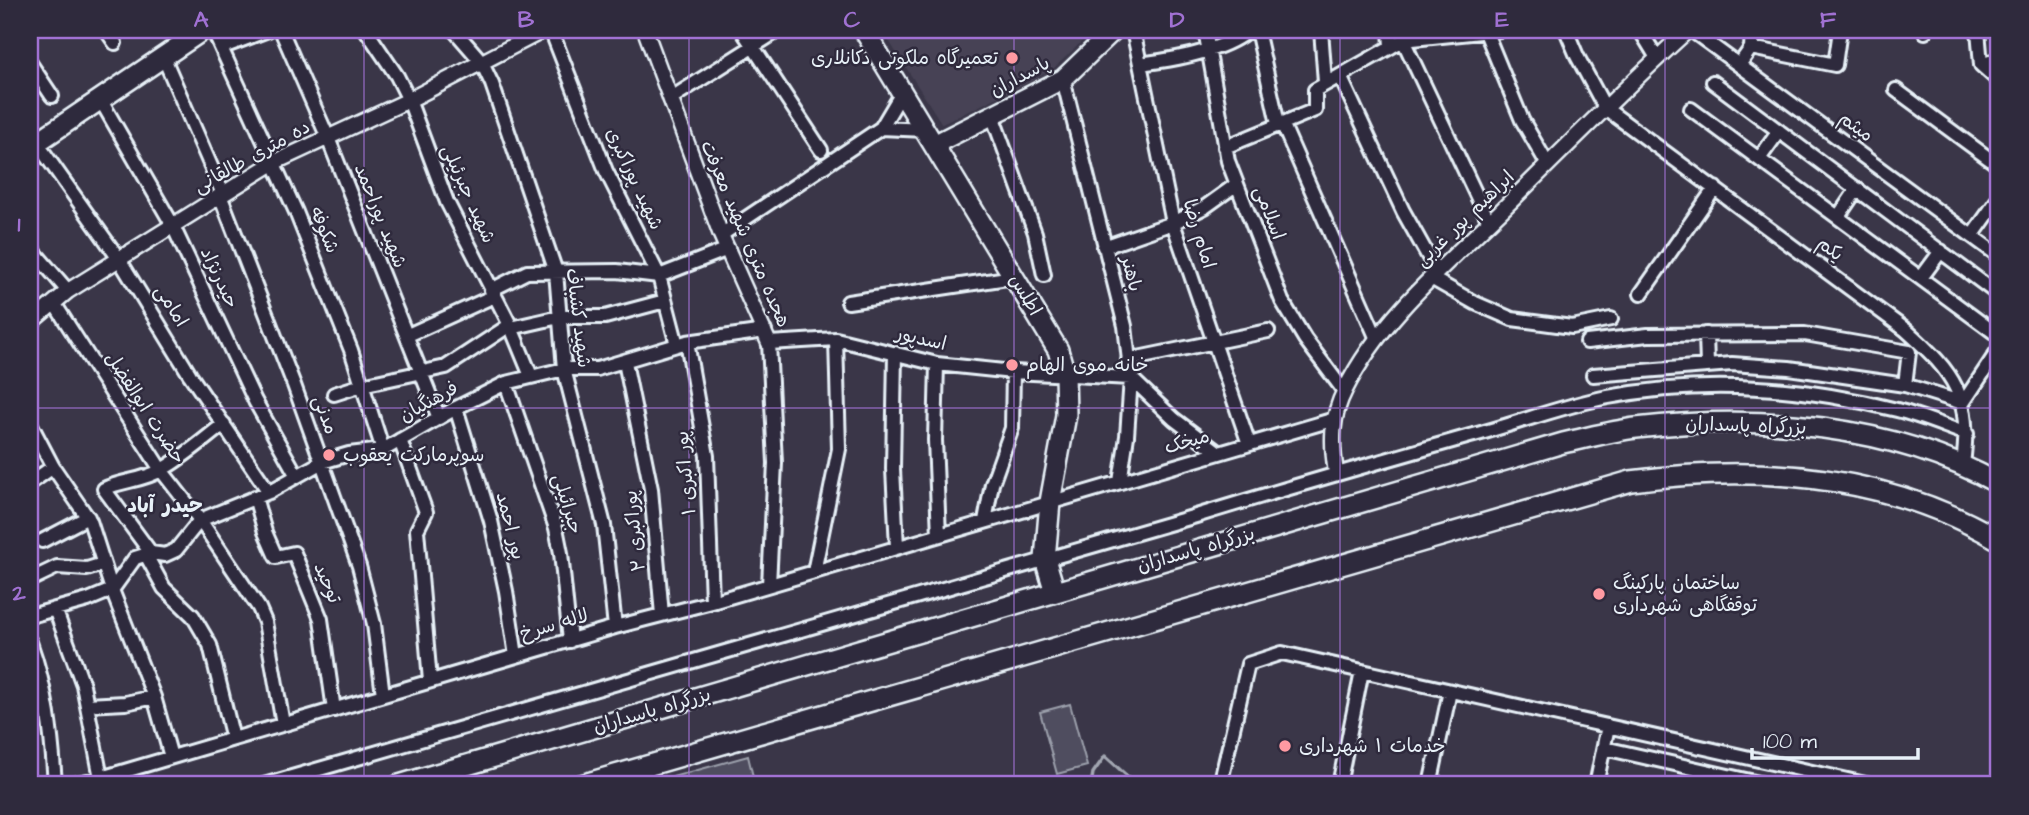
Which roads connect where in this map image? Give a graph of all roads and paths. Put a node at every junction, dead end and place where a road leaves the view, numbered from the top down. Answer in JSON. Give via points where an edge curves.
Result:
{"nodes":[{"id":1,"x":106,"y":30,"type":"edge"},
{"id":2,"x":203,"y":30,"type":"edge"},
{"id":3,"x":213,"y":30,"type":"edge"},
{"id":4,"x":268,"y":30,"type":"edge"},
{"id":5,"x":281,"y":30,"type":"edge"},
{"id":6,"x":366,"y":30,"type":"edge"},
{"id":7,"x":454,"y":30,"type":"edge"},
{"id":8,"x":544,"y":30,"type":"edge"},
{"id":9,"x":551,"y":30,"type":"edge"},
{"id":10,"x":645,"y":30,"type":"edge"},
{"id":11,"x":742,"y":30,"type":"edge"},
{"id":12,"x":779,"y":30,"type":"edge"},
{"id":13,"x":864,"y":30,"type":"edge"},
{"id":14,"x":1114,"y":30,"type":"edge"},
{"id":15,"x":1133,"y":30,"type":"edge"},
{"id":16,"x":1205,"y":30,"type":"edge"},
{"id":17,"x":1248,"y":30,"type":"edge"},
{"id":18,"x":1257,"y":30,"type":"edge"},
{"id":19,"x":1321,"y":30,"type":"edge"},
{"id":20,"x":1390,"y":30,"type":"edge"},
{"id":21,"x":1500,"y":30,"type":"edge"},
{"id":22,"x":1566,"y":30,"type":"edge"},
{"id":23,"x":1640,"y":30,"type":"edge"},
{"id":24,"x":1689,"y":30,"type":"edge"},
{"id":25,"x":1752,"y":30,"type":"edge"},
{"id":26,"x":1840,"y":30,"type":"edge"},
{"id":27,"x":1978,"y":30,"type":"edge"},
{"id":28,"x":1485,"y":31,"type":"edge"},
{"id":29,"x":115,"y":43,"type":"dead end"},
{"id":30,"x":1397,"y":43,"type":"junction"},
{"id":31,"x":223,"y":47,"type":"junction"},
{"id":32,"x":753,"y":47,"type":"junction"},
{"id":33,"x":1208,"y":48,"type":"junction"},
{"id":34,"x":1751,"y":48,"type":"junction"},
{"id":35,"x":163,"y":57,"type":"junction"},
{"id":36,"x":1657,"y":58,"type":"junction"},
{"id":37,"x":1999,"y":59,"type":"edge"},
{"id":38,"x":481,"y":61,"type":"junction"},
{"id":39,"x":30,"y":63,"type":"edge"},
{"id":40,"x":1140,"y":64,"type":"junction"},
{"id":41,"x":1739,"y":65,"type":"junction"},
{"id":42,"x":1981,"y":65,"type":"junction"},
{"id":43,"x":1340,"y":76,"type":"junction"},
{"id":44,"x":1063,"y":79,"type":"junction"},
{"id":45,"x":1999,"y":80,"type":"edge"},
{"id":46,"x":1325,"y":82,"type":"junction"},
{"id":47,"x":1713,"y":82,"type":"dead end"},
{"id":48,"x":1896,"y":90,"type":"dead end"},
{"id":49,"x":903,"y":91,"type":"junction"},
{"id":50,"x":52,"y":96,"type":"dead end"},
{"id":51,"x":100,"y":99,"type":"junction"},
{"id":52,"x":670,"y":99,"type":"junction"},
{"id":53,"x":409,"y":100,"type":"junction"},
{"id":54,"x":1605,"y":108,"type":"junction"},
{"id":55,"x":1691,"y":109,"type":"dead end"},
{"id":56,"x":992,"y":116,"type":"junction"},
{"id":57,"x":1280,"y":124,"type":"junction"},
{"id":58,"x":881,"y":128,"type":"junction"},
{"id":59,"x":1779,"y":131,"type":"junction"},
{"id":60,"x":930,"y":137,"type":"junction"},
{"id":61,"x":328,"y":138,"type":"junction"},
{"id":62,"x":33,"y":145,"type":"edge"},
{"id":63,"x":1225,"y":147,"type":"junction"},
{"id":64,"x":821,"y":150,"type":"dead end"},
{"id":65,"x":1759,"y":159,"type":"junction"},
{"id":66,"x":274,"y":163,"type":"junction"},
{"id":67,"x":1548,"y":165,"type":"junction"},
{"id":68,"x":1999,"y":166,"type":"edge"},
{"id":69,"x":1237,"y":184,"type":"junction"},
{"id":70,"x":1715,"y":188,"type":"junction"},
{"id":71,"x":1857,"y":189,"type":"junction"},
{"id":72,"x":221,"y":194,"type":"junction"},
{"id":73,"x":1999,"y":198,"type":"edge"},
{"id":74,"x":1838,"y":217,"type":"junction"},
{"id":75,"x":1489,"y":222,"type":"junction"},
{"id":76,"x":1173,"y":223,"type":"junction"},
{"id":77,"x":172,"y":224,"type":"junction"},
{"id":78,"x":721,"y":235,"type":"junction"},
{"id":79,"x":1972,"y":236,"type":"junction"},
{"id":80,"x":30,"y":247,"type":"edge"},
{"id":81,"x":1104,"y":247,"type":"junction"},
{"id":82,"x":727,"y":249,"type":"junction"},
{"id":83,"x":1941,"y":251,"type":"junction"},
{"id":84,"x":1999,"y":256,"type":"edge"},
{"id":85,"x":119,"y":258,"type":"junction"},
{"id":86,"x":556,"y":272,"type":"junction"},
{"id":87,"x":1044,"y":275,"type":"dead end"},
{"id":88,"x":1434,"y":275,"type":"junction"},
{"id":89,"x":659,"y":276,"type":"junction"},
{"id":90,"x":1014,"y":277,"type":"junction"},
{"id":91,"x":1921,"y":278,"type":"junction"},
{"id":92,"x":68,"y":291,"type":"junction"},
{"id":93,"x":492,"y":293,"type":"junction"},
{"id":94,"x":1641,"y":294,"type":"dead end"},
{"id":95,"x":1999,"y":295,"type":"edge"},
{"id":96,"x":665,"y":301,"type":"junction"},
{"id":97,"x":848,"y":302,"type":"dead end"},
{"id":98,"x":54,"y":303,"type":"junction"},
{"id":99,"x":559,"y":317,"type":"junction"},
{"id":100,"x":1611,"y":319,"type":"dead end"},
{"id":101,"x":30,"y":323,"type":"edge"},
{"id":102,"x":510,"y":327,"type":"junction"},
{"id":103,"x":1268,"y":331,"type":"dead end"},
{"id":104,"x":1706,"y":334,"type":"junction"},
{"id":105,"x":408,"y":335,"type":"junction"},
{"id":106,"x":1999,"y":336,"type":"edge"},
{"id":107,"x":767,"y":337,"type":"junction"},
{"id":108,"x":836,"y":339,"type":"junction"},
{"id":109,"x":1377,"y":339,"type":"junction"},
{"id":110,"x":1587,"y":342,"type":"dead end"},
{"id":111,"x":682,"y":343,"type":"junction"},
{"id":112,"x":1214,"y":343,"type":"junction"},
{"id":113,"x":1999,"y":349,"type":"edge"},
{"id":114,"x":895,"y":353,"type":"junction"},
{"id":115,"x":1128,"y":360,"type":"junction"},
{"id":116,"x":625,"y":362,"type":"junction"},
{"id":117,"x":937,"y":364,"type":"junction"},
{"id":118,"x":1707,"y":365,"type":"junction"},
{"id":119,"x":564,"y":369,"type":"junction"},
{"id":120,"x":422,"y":371,"type":"junction"},
{"id":121,"x":1013,"y":372,"type":"junction"},
{"id":122,"x":1065,"y":374,"type":"junction"},
{"id":123,"x":1593,"y":375,"type":"dead end"},
{"id":124,"x":531,"y":376,"type":"junction"},
{"id":125,"x":1131,"y":379,"type":"junction"},
{"id":126,"x":506,"y":383,"type":"junction"},
{"id":127,"x":362,"y":385,"type":"junction"},
{"id":128,"x":1905,"y":385,"type":"junction"},
{"id":129,"x":1344,"y":391,"type":"junction"},
{"id":130,"x":334,"y":394,"type":"dead end"},
{"id":131,"x":1963,"y":403,"type":"junction"},
{"id":132,"x":456,"y":408,"type":"junction"},
{"id":133,"x":439,"y":418,"type":"junction"},
{"id":134,"x":1335,"y":419,"type":"junction"},
{"id":135,"x":30,"y":423,"type":"edge"},
{"id":136,"x":224,"y":424,"type":"junction"},
{"id":137,"x":1967,"y":434,"type":"junction"},
{"id":138,"x":400,"y":440,"type":"junction"},
{"id":139,"x":1249,"y":444,"type":"junction"},
{"id":140,"x":383,"y":450,"type":"junction"},
{"id":141,"x":1219,"y":453,"type":"junction"},
{"id":142,"x":322,"y":462,"type":"junction"},
{"id":143,"x":1963,"y":464,"type":"junction"},
{"id":144,"x":53,"y":467,"type":"junction"},
{"id":145,"x":161,"y":470,"type":"junction"},
{"id":146,"x":1336,"y":472,"type":"junction"},
{"id":147,"x":298,"y":476,"type":"junction"},
{"id":148,"x":1995,"y":480,"type":"edge"},
{"id":149,"x":1119,"y":482,"type":"junction"},
{"id":150,"x":30,"y":483,"type":"edge"},
{"id":151,"x":269,"y":492,"type":"junction"},
{"id":152,"x":255,"y":497,"type":"junction"},
{"id":153,"x":1050,"y":502,"type":"junction"},
{"id":154,"x":88,"y":517,"type":"junction"},
{"id":155,"x":200,"y":520,"type":"junction"},
{"id":156,"x":1959,"y":520,"type":"junction"},
{"id":157,"x":985,"y":521,"type":"junction"},
{"id":158,"x":1999,"y":532,"type":"edge"},
{"id":159,"x":939,"y":535,"type":"junction"},
{"id":160,"x":42,"y":541,"type":"dead end"},
{"id":161,"x":1999,"y":541,"type":"edge"},
{"id":162,"x":897,"y":547,"type":"junction"},
{"id":163,"x":149,"y":554,"type":"junction"},
{"id":164,"x":1045,"y":558,"type":"junction"},
{"id":165,"x":103,"y":564,"type":"junction"},
{"id":166,"x":814,"y":572,"type":"junction"},
{"id":167,"x":30,"y":580,"type":"edge"},
{"id":168,"x":769,"y":585,"type":"junction"},
{"id":169,"x":112,"y":590,"type":"junction"},
{"id":170,"x":1055,"y":592,"type":"junction"},
{"id":171,"x":712,"y":602,"type":"junction"},
{"id":172,"x":55,"y":609,"type":"junction"},
{"id":173,"x":662,"y":615,"type":"junction"},
{"id":174,"x":30,"y":616,"type":"edge"},
{"id":175,"x":615,"y":627,"type":"junction"},
{"id":176,"x":570,"y":640,"type":"junction"},
{"id":177,"x":30,"y":642,"type":"edge"},
{"id":178,"x":516,"y":656,"type":"junction"},
{"id":179,"x":1363,"y":671,"type":"junction"},
{"id":180,"x":430,"y":681,"type":"junction"},
{"id":181,"x":1450,"y":691,"type":"junction"},
{"id":182,"x":383,"y":695,"type":"junction"},
{"id":183,"x":154,"y":698,"type":"junction"},
{"id":184,"x":87,"y":705,"type":"junction"},
{"id":185,"x":334,"y":710,"type":"junction"},
{"id":186,"x":283,"y":724,"type":"junction"},
{"id":187,"x":1608,"y":726,"type":"junction"},
{"id":188,"x":233,"y":739,"type":"junction"},
{"id":189,"x":1604,"y":748,"type":"junction"},
{"id":190,"x":171,"y":757,"type":"junction"},
{"id":191,"x":101,"y":778,"type":"junction"},
{"id":192,"x":55,"y":785,"type":"edge"},
{"id":193,"x":69,"y":785,"type":"edge"},
{"id":194,"x":264,"y":785,"type":"edge"},
{"id":195,"x":399,"y":785,"type":"edge"},
{"id":196,"x":581,"y":785,"type":"edge"},
{"id":197,"x":1220,"y":785,"type":"edge"},
{"id":198,"x":1339,"y":785,"type":"edge"},
{"id":199,"x":1430,"y":785,"type":"edge"},
{"id":200,"x":1596,"y":785,"type":"edge"},
{"id":201,"x":1768,"y":785,"type":"edge"},
{"id":202,"x":1870,"y":785,"type":"edge"}],
"edges":[{"from":1,"to":29,"type":"street"},
{"from":2,"to":35,"type":"main road"},
{"from":3,"to":31,"type":"street","name":"شکوفه"},
{"from":4,"to":31,"type":"street"},
{"from":5,"to":61,"type":"street","name":"شهید پوراحمد"},
{"from":6,"to":53,"type":"street","name":"شهید جبرئیلی"},
{"from":7,"to":38,"type":"street","name":"شهید کشباف"},
{"from":8,"to":38,"type":"street","name":"ده متری طالقانی"},
{"from":9,"to":89,"type":"street","name":"شهید پوراکبری","via":[[606,171]]},
{"from":10,"to":52,"type":"street","name":"هجده متری شهید معرفت"},
{"from":11,"to":32,"type":"street"},
{"from":12,"to":32,"type":"street"},
{"from":13,"to":49,"type":"main road","name":"اطلس"},
{"from":14,"to":44,"type":"main road","name":"پاسداران"},
{"from":15,"to":40,"type":"street","name":"امام رضا"},
{"from":16,"to":33,"type":"street","name":"اسلامی"},
{"from":17,"to":33,"type":"street","via":[[1239,38]]},
{"from":18,"to":57,"type":"street"},
{"from":19,"to":46,"type":"street"},
{"from":20,"to":30,"type":"street"},
{"from":21,"to":28,"type":"street"},
{"from":22,"to":54,"type":"street"},
{"from":23,"to":36,"type":"street"},
{"from":24,"to":36,"type":"street","name":"ابراهیم پور غربی"},
{"from":24,"to":41,"type":"street","name":"میثم"},
{"from":25,"to":34,"type":"street"},
{"from":26,"to":34,"type":"street","via":[[1835,65]]},
{"from":27,"to":42,"type":"street"},
{"from":28,"to":30,"type":"street"},
{"from":28,"to":67,"type":"street","via":[[1522,120]]},
{"from":30,"to":43,"type":"street"},
{"from":30,"to":75,"type":"street"},
{"from":31,"to":66,"type":"street","name":"شکوفه"},
{"from":32,"to":52,"type":"street"},
{"from":32,"to":64,"type":"street"},
{"from":33,"to":40,"type":"street","via":[[1179,59]]},
{"from":33,"to":63,"type":"street","name":"اسلامی"},
{"from":34,"to":41,"type":"street"},
{"from":35,"to":51,"type":"main road"},
{"from":35,"to":72,"type":"street","name":"مدنی"},
{"from":36,"to":54,"type":"street","name":"ابراهیم پور غربی"},
{"from":37,"to":42,"type":"street"},
{"from":38,"to":53,"type":"street","name":"ده متری طالقانی"},
{"from":38,"to":86,"type":"street","name":"شهید کشباف"},
{"from":39,"to":50,"type":"street"},
{"from":40,"to":76,"type":"street","name":"امام رضا"},
{"from":41,"to":79,"type":"street","name":"میثم"},
{"from":42,"to":45,"type":"street"},
{"from":43,"to":46,"type":"street"},
{"from":43,"to":88,"type":"street"},
{"from":44,"to":56,"type":"main road","name":"پاسداران"},
{"from":44,"to":81,"type":"street","name":"باهنر"},
{"from":46,"to":57,"type":"street","via":[[1315,90],[1315,110]]},
{"from":47,"to":59,"type":"street"},
{"from":48,"to":68,"type":"street"},
{"from":49,"to":58,"type":"street"},
{"from":49,"to":60,"type":"main road","name":"اطلس"},
{"from":51,"to":62,"type":"main road"},
{"from":51,"to":77,"type":"street","name":"حیدرنژاد"},
{"from":52,"to":78,"type":"street","name":"هجده متری شهید معرفت"},
{"from":53,"to":61,"type":"street","name":"ده متری طالقانی"},
{"from":53,"to":93,"type":"street","name":"شهید جبرئیلی","via":[[447,202]]},
{"from":54,"to":67,"type":"street","name":"ابراهیم پور غربی"},
{"from":54,"to":70,"type":"street","name":"یکم"},
{"from":55,"to":65,"type":"street"},
{"from":56,"to":60,"type":"main road","name":"پاسداران"},
{"from":56,"to":87,"type":"street","via":[[1034,233]]},
{"from":57,"to":63,"type":"street"},
{"from":57,"to":109,"type":"street"},
{"from":58,"to":60,"type":"street"},
{"from":58,"to":78,"type":"street"},
{"from":59,"to":65,"type":"street"},
{"from":59,"to":71,"type":"street"},
{"from":60,"to":90,"type":"main road","name":"اطلس"},
{"from":61,"to":66,"type":"street","name":"ده متری طالقانی"},
{"from":61,"to":105,"type":"street","name":"شهید پوراحمد"},
{"from":62,"to":85,"type":"street","name":"امامی"},
{"from":63,"to":69,"type":"street","name":"اسلامی"},
{"from":65,"to":74,"type":"street"},
{"from":66,"to":72,"type":"street","name":"ده متری طالقانی"},
{"from":66,"to":127,"type":"street","name":"شکوفه"},
{"from":67,"to":75,"type":"street","name":"ابراهیم پور غربی"},
{"from":69,"to":76,"type":"street"},
{"from":69,"to":129,"type":"street","name":"اسلامی","via":[[1282,301]]},
{"from":70,"to":94,"type":"street"},
{"from":70,"to":131,"type":"street","name":"یکم","via":[[1935,355]]},
{"from":71,"to":74,"type":"street"},
{"from":71,"to":83,"type":"street"},
{"from":72,"to":77,"type":"street","name":"ده متری طالقانی"},
{"from":72,"to":142,"type":"street","name":"مدنی"},
{"from":73,"to":79,"type":"street"},
{"from":74,"to":91,"type":"street"},
{"from":75,"to":88,"type":"street","name":"ابراهیم پور غربی"},
{"from":76,"to":81,"type":"street"},
{"from":76,"to":112,"type":"street","name":"امام رضا"},
{"from":77,"to":85,"type":"street","name":"ده متری طالقانی"},
{"from":77,"to":147,"type":"street","name":"حیدرنژاد","via":[[255,401]]},
{"from":78,"to":82,"type":"street","name":"هجده متری شهید معرفت"},
{"from":79,"to":84,"type":"street","name":"میثم"},
{"from":80,"to":92,"type":"street"},
{"from":81,"to":115,"type":"street","name":"باهنر","via":[[1125,326]]},
{"from":82,"to":89,"type":"street"},
{"from":82,"to":107,"type":"street","name":"هجده متری شهید معرفت"},
{"from":83,"to":91,"type":"street"},
{"from":83,"to":95,"type":"street"},
{"from":85,"to":92,"type":"street","name":"ده متری طالقانی"},
{"from":85,"to":136,"type":"street","name":"امامی"},
{"from":86,"to":89,"type":"street"},
{"from":86,"to":93,"type":"street","via":[[527,272]]},
{"from":86,"to":99,"type":"street","name":"شهید کشباف"},
{"from":88,"to":100,"type":"street","via":[[1475,303],[1512,319],[1572,327]]},
{"from":88,"to":109,"type":"street","name":"ابراهیم پور غربی"},
{"from":89,"to":96,"type":"street","name":"شهید پوراکبری"},
{"from":90,"to":97,"type":"street"},
{"from":90,"to":122,"type":"main road","name":"اطلس","via":[[1058,350]]},
{"from":91,"to":106,"type":"street"},
{"from":92,"to":98,"type":"street","name":"ده متری طالقانی"},
{"from":93,"to":102,"type":"street","name":"شهید جبرئیلی"},
{"from":93,"to":105,"type":"street"},
{"from":96,"to":99,"type":"street","via":[[605,317]]},
{"from":96,"to":111,"type":"street","name":"شهید پوراکبری"},
{"from":98,"to":101,"type":"street","name":"ده متری طالقانی"},
{"from":98,"to":145,"type":"street","name":"حضرت ابوالفضل"},
{"from":99,"to":102,"type":"street"},
{"from":99,"to":119,"type":"street","name":"شهید کشباف"},
{"from":102,"to":120,"type":"street","via":[[446,367]]},
{"from":102,"to":124,"type":"street","name":"شهید جبرئیلی"},
{"from":103,"to":112,"type":"street"},
{"from":104,"to":110,"type":"street"},
{"from":104,"to":118,"type":"street"},
{"from":104,"to":128,"type":"street","via":[[1805,334],[1909,352]]},
{"from":105,"to":120,"type":"street","name":"شهید پوراحمد"},
{"from":107,"to":108,"type":"street","name":"اسدپور"},
{"from":107,"to":111,"type":"street","name":"فرهنگیان"},
{"from":107,"to":168,"type":"street","name":"هجده متری شهید معرفت","via":[[775,463]]},
{"from":108,"to":114,"type":"street","name":"اسدپور"},
{"from":108,"to":166,"type":"street","via":[[839,449]]},
{"from":109,"to":129,"type":"street","name":"ابراهیم پور غربی"},
{"from":111,"to":116,"type":"street","name":"فرهنگیان"},
{"from":111,"to":171,"type":"street","name":"پور اکبری ۱","via":[[707,456]]},
{"from":112,"to":115,"type":"street"},
{"from":112,"to":139,"type":"street","name":"امام رضا"},
{"from":113,"to":131,"type":"street"},
{"from":114,"to":117,"type":"street","name":"اسدپور"},
{"from":114,"to":162,"type":"street"},
{"from":115,"to":125,"type":"street","name":"باهنر"},
{"from":116,"to":119,"type":"street","name":"فرهنگیان","via":[[597,369]]},
{"from":116,"to":173,"type":"street","name":"پوراکبری ۲","via":[[651,489]]},
{"from":117,"to":121,"type":"street","name":"اسدپور"},
{"from":117,"to":159,"type":"street"},
{"from":118,"to":123,"type":"street"},
{"from":118,"to":128,"type":"street","via":[[1789,368]]},
{"from":119,"to":124,"type":"street","name":"فرهنگیان"},
{"from":119,"to":175,"type":"street","name":"شهید کشباف","via":[[604,525]]},
{"from":120,"to":127,"type":"street"},
{"from":120,"to":133,"type":"street","name":"شهید پوراحمد"},
{"from":121,"to":122,"type":"street","name":"اسدپور"},
{"from":121,"to":157,"type":"street","via":[[1012,428],[992,484]]},
{"from":122,"to":125,"type":"street","name":"اسدپور"},
{"from":122,"to":153,"type":"main road","name":"اطلس","via":[[1066,415]]},
{"from":124,"to":126,"type":"street","name":"فرهنگیان"},
{"from":125,"to":141,"type":"street"},
{"from":125,"to":149,"type":"street","name":"باهنر"},
{"from":126,"to":132,"type":"street","name":"فرهنگیان"},
{"from":126,"to":176,"type":"street","name":"جبرائیلی","via":[[556,528]]},
{"from":127,"to":130,"type":"street"},
{"from":127,"to":140,"type":"street","name":"شکوفه"},
{"from":128,"to":131,"type":"street"},
{"from":129,"to":134,"type":"street","name":"ابراهیم پور غربی"},
{"from":131,"to":137,"type":"street","name":"یکم"},
{"from":132,"to":133,"type":"street","name":"فرهنگیان"},
{"from":132,"to":178,"type":"street","name":"پور احمد","via":[[491,521]]},
{"from":133,"to":138,"type":"street","name":"فرهنگیان"},
{"from":134,"to":139,"type":"street","name":"میخک"},
{"from":134,"to":146,"type":"street","name":"ابراهیم پور غربی","via":[[1331,443]]},
{"from":135,"to":144,"type":"street"},
{"from":136,"to":145,"type":"street"},
{"from":136,"to":151,"type":"street","name":"امامی"},
{"from":137,"to":143,"type":"street","name":"یکم"},
{"from":137,"to":146,"type":"street","via":[[1899,410],[1845,398],[1783,389],[1657,389],[1542,414]]},
{"from":138,"to":140,"type":"street","name":"فرهنگیان"},
{"from":138,"to":180,"type":"street","via":[[426,512],[417,530]]},
{"from":139,"to":141,"type":"street","name":"میخک"},
{"from":140,"to":142,"type":"street","name":"فرهنگیان"},
{"from":141,"to":149,"type":"street","name":"میخک"},
{"from":142,"to":147,"type":"street","name":"فرهنگیان"},
{"from":142,"to":182,"type":"street","name":"مدنی","via":[[359,566]]},
{"from":143,"to":148,"type":"main road","name":"بزرگراه پاسداران"},
{"from":143,"to":170,"type":"main road","name":"بزرگراه پاسداران","via":[[1914,446],[1838,430],[1702,422],[1633,428],[1563,443]]},
{"from":144,"to":150,"type":"street"},
{"from":144,"to":154,"type":"street"},
{"from":145,"to":155,"type":"street","name":"حضرت ابوالفضل"},
{"from":145,"to":163,"type":"street","via":[[104,489]]},
{"from":146,"to":164,"type":"street"},
{"from":147,"to":151,"type":"street","name":"فرهنگیان"},
{"from":149,"to":153,"type":"street","name":"میخک"},
{"from":151,"to":152,"type":"street","name":"فرهنگیان"},
{"from":152,"to":155,"type":"street","name":"فرهنگیان"},
{"from":152,"to":185,"type":"street","name":"توحید","via":[[276,557],[294,553],[321,619]]},
{"from":153,"to":157,"type":"street","name":"لاله سرخ"},
{"from":153,"to":164,"type":"main road","name":"اطلس"},
{"from":154,"to":160,"type":"street"},
{"from":154,"to":165,"type":"street"},
{"from":155,"to":163,"type":"street","name":"فرهنگیان","via":[[176,550]]},
{"from":155,"to":186,"type":"street","name":"حضرت ابوالفضل","via":[[265,622]]},
{"from":156,"to":158,"type":"main road"},
{"from":156,"to":161,"type":"main road"},
{"from":156,"to":196,"type":"main road","via":[[1855,483],[1791,475],[1726,473],[1631,481]]},
{"from":157,"to":159,"type":"street","name":"لاله سرخ"},
{"from":159,"to":162,"type":"street","name":"لاله سرخ"},
{"from":162,"to":166,"type":"street","name":"لاله سرخ"},
{"from":163,"to":169,"type":"street","name":"فرهنگیان","via":[[135,558]]},
{"from":163,"to":188,"type":"street","via":[[164,588],[192,616],[210,645]]},
{"from":164,"to":170,"type":"main road","name":"اطلس"},
{"from":164,"to":194,"type":"street"},
{"from":165,"to":167,"type":"street","via":[[87,569],[57,567]]},
{"from":165,"to":169,"type":"street"},
{"from":166,"to":168,"type":"street","name":"لاله سرخ"},
{"from":168,"to":171,"type":"street","name":"لاله سرخ"},
{"from":169,"to":172,"type":"street"},
{"from":169,"to":183,"type":"street"},
{"from":170,"to":195,"type":"main road","name":"بزرگراه پاسداران"},
{"from":171,"to":173,"type":"street","name":"لاله سرخ"},
{"from":172,"to":174,"type":"street"},
{"from":172,"to":184,"type":"street"},
{"from":173,"to":175,"type":"street","name":"لاله سرخ"},
{"from":175,"to":176,"type":"street","name":"لاله سرخ"},
{"from":176,"to":178,"type":"street","name":"لاله سرخ"},
{"from":177,"to":192,"type":"street","via":[[41,671],[52,730]]},
{"from":178,"to":180,"type":"street","name":"لاله سرخ"},
{"from":179,"to":181,"type":"street"},
{"from":179,"to":197,"type":"street","via":[[1282,653],[1248,664]]},
{"from":179,"to":198,"type":"street"},
{"from":180,"to":182,"type":"street","name":"لاله سرخ"},
{"from":181,"to":187,"type":"street"},
{"from":181,"to":199,"type":"street"},
{"from":182,"to":185,"type":"street","name":"لاله سرخ"},
{"from":183,"to":184,"type":"street"},
{"from":183,"to":190,"type":"street"},
{"from":184,"to":191,"type":"street"},
{"from":185,"to":186,"type":"street","name":"لاله سرخ"},
{"from":186,"to":188,"type":"street","name":"لاله سرخ"},
{"from":187,"to":189,"type":"street"},
{"from":187,"to":202,"type":"street"},
{"from":188,"to":190,"type":"street","name":"لاله سرخ"},
{"from":189,"to":200,"type":"street"},
{"from":189,"to":201,"type":"street"},
{"from":190,"to":191,"type":"street","name":"لاله سرخ"},
{"from":191,"to":193,"type":"street","name":"لاله سرخ"}]}
